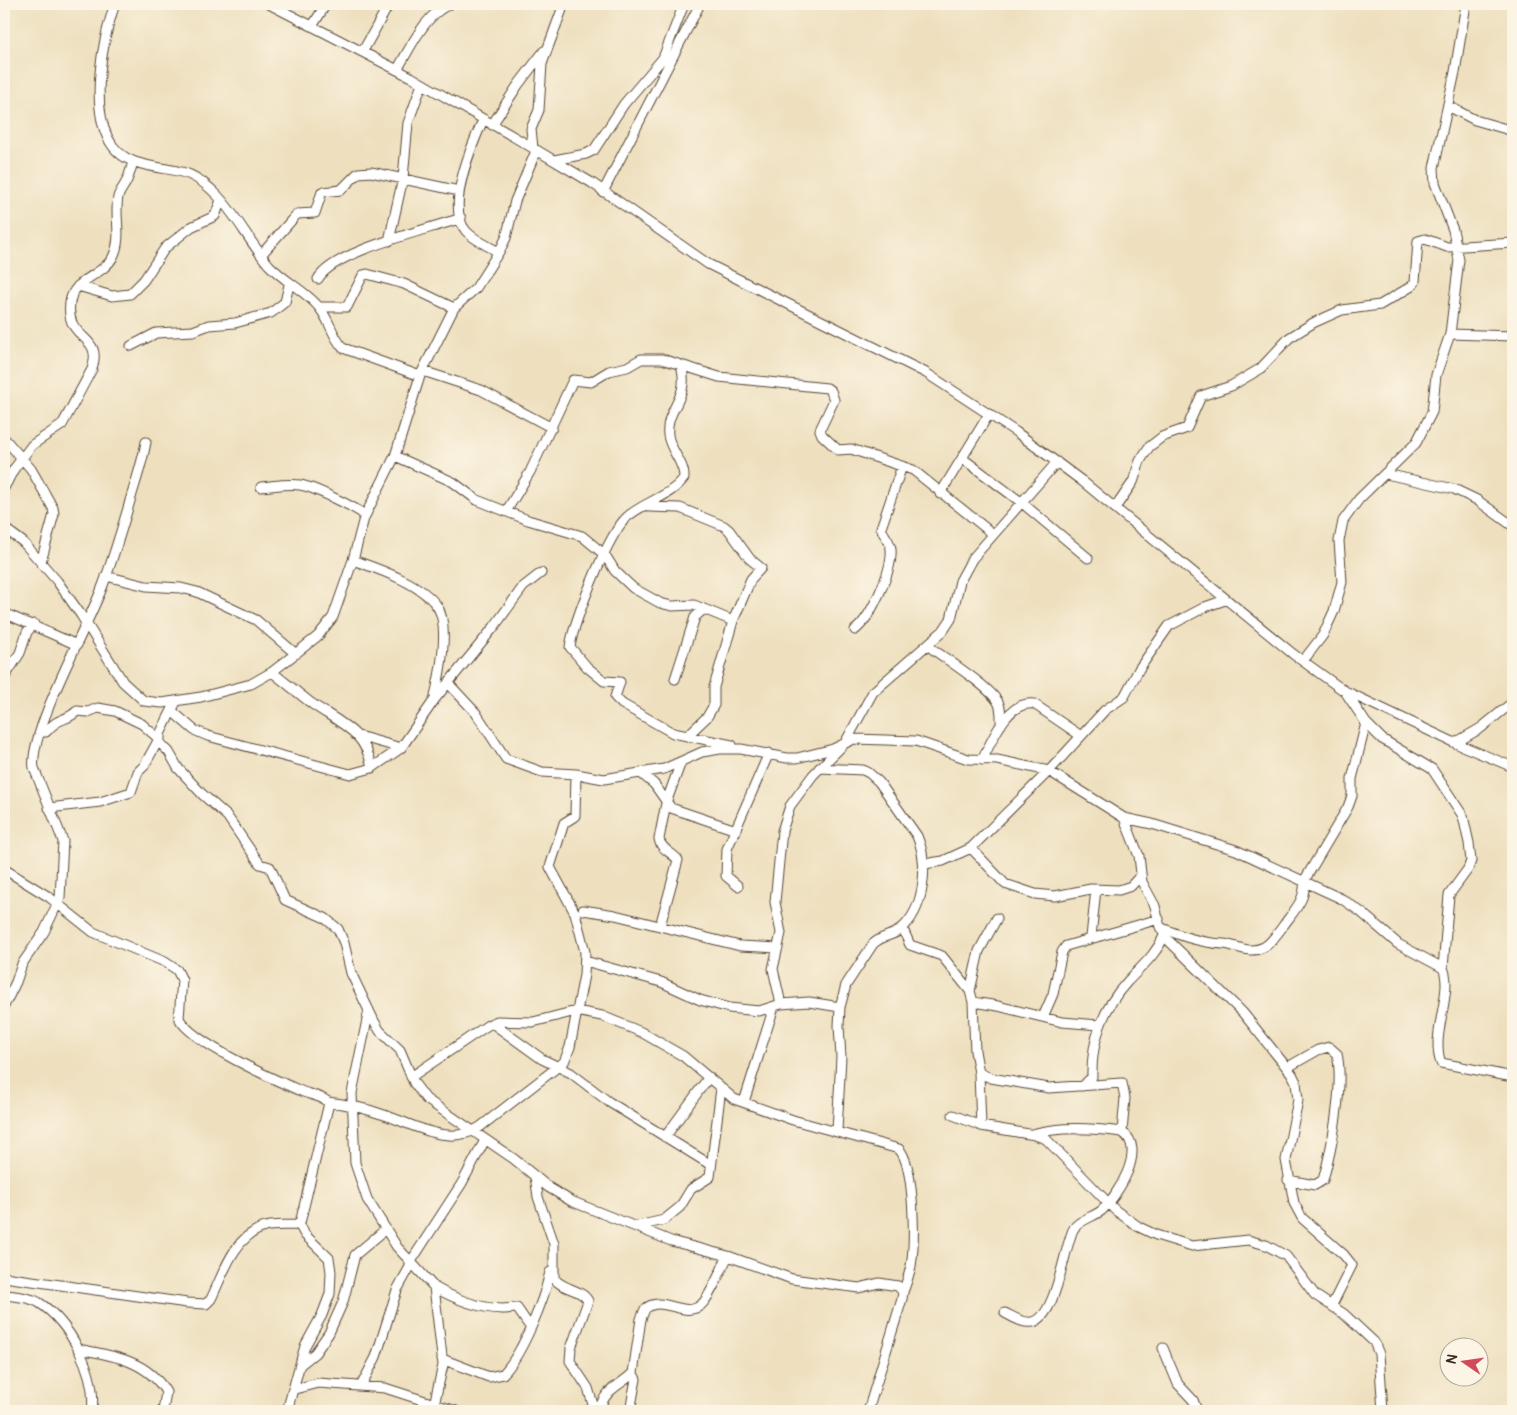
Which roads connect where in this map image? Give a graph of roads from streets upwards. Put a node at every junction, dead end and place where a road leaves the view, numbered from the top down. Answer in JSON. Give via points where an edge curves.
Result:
{"nodes":[{"id":1,"x":115,"y":4,"type":"edge"},
{"id":2,"x":269,"y":4,"type":"edge"},
{"id":3,"x":326,"y":4,"type":"edge"},
{"id":4,"x":389,"y":4,"type":"edge"},
{"id":5,"x":450,"y":4,"type":"edge"},
{"id":6,"x":564,"y":4,"type":"edge"},
{"id":7,"x":684,"y":4,"type":"edge"},
{"id":8,"x":700,"y":4,"type":"edge"},
{"id":9,"x":1466,"y":4,"type":"edge"},
{"id":10,"x":313,"y":25,"type":"junction"},
{"id":11,"x":363,"y":51,"type":"junction"},
{"id":12,"x":544,"y":51,"type":"junction"},
{"id":13,"x":397,"y":70,"type":"junction"},
{"id":14,"x":422,"y":84,"type":"junction"},
{"id":15,"x":1448,"y":106,"type":"junction"},
{"id":16,"x":483,"y":120,"type":"junction"},
{"id":17,"x":492,"y":125,"type":"junction"},
{"id":18,"x":1513,"y":131,"type":"edge"},
{"id":19,"x":535,"y":149,"type":"junction"},
{"id":20,"x":554,"y":160,"type":"junction"},
{"id":21,"x":133,"y":162,"type":"junction"},
{"id":22,"x":403,"y":178,"type":"junction"},
{"id":23,"x":459,"y":192,"type":"junction"},
{"id":24,"x":603,"y":192,"type":"junction"},
{"id":25,"x":221,"y":200,"type":"junction"},
{"id":26,"x":461,"y":218,"type":"junction"},
{"id":27,"x":389,"y":241,"type":"junction"},
{"id":28,"x":1513,"y":243,"type":"edge"},
{"id":29,"x":1458,"y":247,"type":"junction"},
{"id":30,"x":498,"y":252,"type":"junction"},
{"id":31,"x":260,"y":255,"type":"junction"},
{"id":32,"x":318,"y":278,"type":"dead end"},
{"id":33,"x":289,"y":285,"type":"junction"},
{"id":34,"x":78,"y":286,"type":"junction"},
{"id":35,"x":319,"y":307,"type":"junction"},
{"id":36,"x":454,"y":308,"type":"junction"},
{"id":37,"x":1450,"y":334,"type":"junction"},
{"id":38,"x":1513,"y":336,"type":"edge"},
{"id":39,"x":131,"y":346,"type":"dead end"},
{"id":40,"x":681,"y":365,"type":"junction"},
{"id":41,"x":422,"y":374,"type":"junction"},
{"id":42,"x":989,"y":414,"type":"junction"},
{"id":43,"x":552,"y":428,"type":"junction"},
{"id":44,"x":4,"y":438,"type":"edge"},
{"id":45,"x":146,"y":442,"type":"dead end"},
{"id":46,"x":395,"y":456,"type":"junction"},
{"id":47,"x":22,"y":458,"type":"junction"},
{"id":48,"x":962,"y":458,"type":"junction"},
{"id":49,"x":1057,"y":462,"type":"junction"},
{"id":50,"x":902,"y":466,"type":"junction"},
{"id":51,"x":1386,"y":474,"type":"junction"},
{"id":52,"x":260,"y":487,"type":"dead end"},
{"id":53,"x":4,"y":488,"type":"edge"},
{"id":54,"x":940,"y":494,"type":"junction"},
{"id":55,"x":1021,"y":502,"type":"junction"},
{"id":56,"x":644,"y":507,"type":"junction"},
{"id":57,"x":1115,"y":508,"type":"junction"},
{"id":58,"x":507,"y":510,"type":"junction"},
{"id":59,"x":365,"y":515,"type":"junction"},
{"id":60,"x":1513,"y":526,"type":"edge"},
{"id":61,"x":4,"y":528,"type":"edge"},
{"id":62,"x":993,"y":534,"type":"junction"},
{"id":63,"x":605,"y":555,"type":"junction"},
{"id":64,"x":1088,"y":558,"type":"dead end"},
{"id":65,"x":353,"y":560,"type":"junction"},
{"id":66,"x":41,"y":562,"type":"junction"},
{"id":67,"x":542,"y":574,"type":"dead end"},
{"id":68,"x":106,"y":576,"type":"junction"},
{"id":69,"x":1226,"y":600,"type":"junction"},
{"id":70,"x":704,"y":609,"type":"junction"},
{"id":71,"x":4,"y":613,"type":"edge"},
{"id":72,"x":734,"y":621,"type":"junction"},
{"id":73,"x":34,"y":624,"type":"junction"},
{"id":74,"x":87,"y":625,"type":"junction"},
{"id":75,"x":855,"y":630,"type":"dead end"},
{"id":76,"x":77,"y":644,"type":"junction"},
{"id":77,"x":927,"y":645,"type":"junction"},
{"id":78,"x":296,"y":654,"type":"junction"},
{"id":79,"x":1303,"y":661,"type":"junction"},
{"id":80,"x":272,"y":672,"type":"junction"},
{"id":81,"x":4,"y":678,"type":"edge"},
{"id":82,"x":675,"y":679,"type":"dead end"},
{"id":83,"x":448,"y":683,"type":"junction"},
{"id":84,"x":1344,"y":690,"type":"junction"},
{"id":85,"x":435,"y":699,"type":"junction"},
{"id":86,"x":176,"y":702,"type":"junction"},
{"id":87,"x":1513,"y":702,"type":"edge"},
{"id":88,"x":172,"y":711,"type":"junction"},
{"id":89,"x":1366,"y":723,"type":"junction"},
{"id":90,"x":1001,"y":725,"type":"junction"},
{"id":91,"x":40,"y":731,"type":"junction"},
{"id":92,"x":355,"y":734,"type":"junction"},
{"id":93,"x":687,"y":736,"type":"junction"},
{"id":94,"x":1081,"y":736,"type":"junction"},
{"id":95,"x":159,"y":739,"type":"junction"},
{"id":96,"x":846,"y":743,"type":"junction"},
{"id":97,"x":1455,"y":743,"type":"junction"},
{"id":98,"x":401,"y":748,"type":"junction"},
{"id":99,"x":741,"y":749,"type":"junction"},
{"id":100,"x":769,"y":753,"type":"junction"},
{"id":101,"x":982,"y":760,"type":"junction"},
{"id":102,"x":681,"y":762,"type":"junction"},
{"id":103,"x":1513,"y":767,"type":"edge"},
{"id":104,"x":372,"y":768,"type":"junction"},
{"id":105,"x":819,"y":768,"type":"junction"},
{"id":106,"x":1049,"y":771,"type":"junction"},
{"id":107,"x":576,"y":774,"type":"junction"},
{"id":108,"x":643,"y":775,"type":"dead end"},
{"id":109,"x":666,"y":803,"type":"junction"},
{"id":110,"x":50,"y":808,"type":"junction"},
{"id":111,"x":1124,"y":818,"type":"junction"},
{"id":112,"x":736,"y":830,"type":"junction"},
{"id":113,"x":971,"y":848,"type":"junction"},
{"id":114,"x":924,"y":864,"type":"junction"},
{"id":115,"x":4,"y":869,"type":"edge"},
{"id":116,"x":1140,"y":876,"type":"junction"},
{"id":117,"x":1304,"y":881,"type":"junction"},
{"id":118,"x":738,"y":886,"type":"dead end"},
{"id":119,"x":1096,"y":889,"type":"junction"},
{"id":120,"x":58,"y":905,"type":"junction"},
{"id":121,"x":583,"y":910,"type":"dead end"},
{"id":122,"x":997,"y":918,"type":"dead end"},
{"id":123,"x":660,"y":926,"type":"junction"},
{"id":124,"x":902,"y":927,"type":"junction"},
{"id":125,"x":1161,"y":927,"type":"junction"},
{"id":126,"x":1091,"y":937,"type":"junction"},
{"id":127,"x":778,"y":948,"type":"junction"},
{"id":128,"x":585,"y":961,"type":"junction"},
{"id":129,"x":1443,"y":968,"type":"junction"},
{"id":130,"x":970,"y":991,"type":"junction"},
{"id":131,"x":973,"y":1002,"type":"junction"},
{"id":132,"x":777,"y":1005,"type":"junction"},
{"id":133,"x":4,"y":1006,"type":"edge"},
{"id":134,"x":840,"y":1007,"type":"junction"},
{"id":135,"x":369,"y":1010,"type":"junction"},
{"id":136,"x":576,"y":1011,"type":"junction"},
{"id":137,"x":1043,"y":1017,"type":"junction"},
{"id":138,"x":492,"y":1023,"type":"junction"},
{"id":139,"x":1099,"y":1026,"type":"junction"},
{"id":140,"x":559,"y":1066,"type":"junction"},
{"id":141,"x":1288,"y":1067,"type":"junction"},
{"id":142,"x":979,"y":1073,"type":"junction"},
{"id":143,"x":411,"y":1077,"type":"junction"},
{"id":144,"x":709,"y":1077,"type":"junction"},
{"id":145,"x":1513,"y":1077,"type":"edge"},
{"id":146,"x":1083,"y":1086,"type":"junction"},
{"id":147,"x":721,"y":1088,"type":"junction"},
{"id":148,"x":328,"y":1102,"type":"junction"},
{"id":149,"x":744,"y":1102,"type":"junction"},
{"id":150,"x":352,"y":1107,"type":"junction"},
{"id":151,"x":953,"y":1115,"type":"dead end"},
{"id":152,"x":981,"y":1126,"type":"junction"},
{"id":153,"x":473,"y":1132,"type":"junction"},
{"id":154,"x":837,"y":1132,"type":"junction"},
{"id":155,"x":1122,"y":1132,"type":"junction"},
{"id":156,"x":1030,"y":1134,"type":"junction"},
{"id":157,"x":665,"y":1137,"type":"junction"},
{"id":158,"x":485,"y":1140,"type":"junction"},
{"id":159,"x":711,"y":1165,"type":"junction"},
{"id":160,"x":535,"y":1176,"type":"junction"},
{"id":161,"x":1288,"y":1180,"type":"junction"},
{"id":162,"x":1109,"y":1203,"type":"junction"},
{"id":163,"x":299,"y":1224,"type":"junction"},
{"id":164,"x":635,"y":1226,"type":"junction"},
{"id":165,"x":386,"y":1229,"type":"junction"},
{"id":166,"x":728,"y":1256,"type":"junction"},
{"id":167,"x":410,"y":1264,"type":"junction"},
{"id":168,"x":553,"y":1265,"type":"junction"},
{"id":169,"x":4,"y":1277,"type":"edge"},
{"id":170,"x":434,"y":1287,"type":"junction"},
{"id":171,"x":903,"y":1292,"type":"junction"},
{"id":172,"x":4,"y":1295,"type":"edge"},
{"id":173,"x":1332,"y":1305,"type":"junction"},
{"id":174,"x":1005,"y":1312,"type":"dead end"},
{"id":175,"x":530,"y":1327,"type":"junction"},
{"id":176,"x":1163,"y":1348,"type":"dead end"},
{"id":177,"x":78,"y":1349,"type":"junction"},
{"id":178,"x":442,"y":1359,"type":"junction"},
{"id":179,"x":300,"y":1365,"type":"junction"},
{"id":180,"x":633,"y":1374,"type":"junction"},
{"id":181,"x":361,"y":1386,"type":"junction"},
{"id":182,"x":294,"y":1389,"type":"junction"},
{"id":183,"x":94,"y":1398,"type":"junction"},
{"id":184,"x":434,"y":1405,"type":"junction"},
{"id":185,"x":92,"y":1411,"type":"edge"},
{"id":186,"x":100,"y":1411,"type":"edge"},
{"id":187,"x":163,"y":1411,"type":"edge"},
{"id":188,"x":287,"y":1411,"type":"edge"},
{"id":189,"x":456,"y":1411,"type":"edge"},
{"id":190,"x":595,"y":1411,"type":"edge"},
{"id":191,"x":599,"y":1411,"type":"edge"},
{"id":192,"x":630,"y":1411,"type":"edge"},
{"id":193,"x":868,"y":1411,"type":"edge"},
{"id":194,"x":1197,"y":1411,"type":"edge"},
{"id":195,"x":1382,"y":1411,"type":"edge"}],
"edges":[{"from":1,"to":21,"type":"street","via":[[102,48],[98,91],[108,137],[121,154]]},
{"from":2,"to":10,"type":"street"},
{"from":3,"to":10,"type":"street"},
{"from":4,"to":11,"type":"street"},
{"from":5,"to":13,"type":"street","via":[[428,22]]},
{"from":6,"to":12,"type":"street"},
{"from":7,"to":20,"type":"street","via":[[663,58],[624,104],[594,150]]},
{"from":8,"to":24,"type":"street"},
{"from":9,"to":15,"type":"street"},
{"from":10,"to":11,"type":"street"},
{"from":11,"to":13,"type":"street"},
{"from":12,"to":17,"type":"street"},
{"from":12,"to":19,"type":"street","via":[[539,110],[531,129]]},
{"from":13,"to":14,"type":"street"},
{"from":14,"to":16,"type":"street"},
{"from":14,"to":22,"type":"street","via":[[408,123]]},
{"from":15,"to":18,"type":"street","via":[[1475,120]]},
{"from":15,"to":29,"type":"street","via":[[1434,168]]},
{"from":16,"to":17,"type":"street"},
{"from":16,"to":23,"type":"street"},
{"from":17,"to":19,"type":"street"},
{"from":19,"to":20,"type":"street"},
{"from":19,"to":30,"type":"street","via":[[515,201],[506,238]]},
{"from":20,"to":24,"type":"street"},
{"from":21,"to":25,"type":"street","via":[[195,176]]},
{"from":21,"to":34,"type":"street","via":[[118,196],[120,230],[114,255]]},
{"from":22,"to":23,"type":"street"},
{"from":22,"to":27,"type":"street"},
{"from":22,"to":31,"type":"street","via":[[358,173],[342,190],[322,192],[314,213],[297,214]]},
{"from":23,"to":26,"type":"street"},
{"from":24,"to":42,"type":"street","via":[[708,264],[908,363]]},
{"from":25,"to":31,"type":"street"},
{"from":25,"to":34,"type":"street","via":[[215,216],[191,227],[165,248],[144,280],[130,294],[112,296]]},
{"from":26,"to":27,"type":"street"},
{"from":26,"to":30,"type":"street","via":[[466,230]]},
{"from":27,"to":32,"type":"street","via":[[340,260]]},
{"from":28,"to":29,"type":"street"},
{"from":29,"to":37,"type":"street"},
{"from":29,"to":57,"type":"street","via":[[1440,246],[1425,239],[1418,241],[1412,286],[1380,305],[1342,310],[1313,323],[1289,338],[1260,370],[1232,386],[1201,396],[1187,428],[1162,437],[1149,447],[1133,482]]},
{"from":30,"to":36,"type":"street","via":[[476,288]]},
{"from":31,"to":33,"type":"street"},
{"from":33,"to":35,"type":"street"},
{"from":33,"to":39,"type":"street","via":[[285,302],[271,313],[193,331],[156,333]]},
{"from":34,"to":47,"type":"street","via":[[72,292],[69,316],[76,331],[94,348],[95,361],[62,425],[38,439]]},
{"from":35,"to":36,"type":"street","via":[[347,307],[363,275],[367,274],[404,284]]},
{"from":35,"to":41,"type":"street","via":[[343,348]]},
{"from":36,"to":41,"type":"street"},
{"from":37,"to":38,"type":"street"},
{"from":37,"to":51,"type":"street","via":[[1436,375],[1428,423],[1416,443]]},
{"from":40,"to":43,"type":"street","via":[[662,359],[641,358],[590,382],[573,380]]},
{"from":40,"to":50,"type":"street","via":[[719,377],[826,388],[834,400],[820,424],[822,435],[838,450],[851,449]]},
{"from":40,"to":56,"type":"street","via":[[684,390],[672,415],[668,435],[684,478]]},
{"from":41,"to":43,"type":"street","via":[[481,390]]},
{"from":41,"to":46,"type":"street"},
{"from":42,"to":48,"type":"street"},
{"from":42,"to":49,"type":"street"},
{"from":43,"to":58,"type":"street"},
{"from":44,"to":47,"type":"street"},
{"from":45,"to":68,"type":"street","via":[[142,467]]},
{"from":46,"to":58,"type":"street","via":[[453,482],[477,500]]},
{"from":46,"to":59,"type":"street"},
{"from":47,"to":53,"type":"street"},
{"from":47,"to":66,"type":"street","via":[[38,479],[54,512]]},
{"from":48,"to":54,"type":"street"},
{"from":48,"to":55,"type":"street"},
{"from":49,"to":55,"type":"street"},
{"from":49,"to":57,"type":"street"},
{"from":50,"to":54,"type":"street","via":[[923,476]]},
{"from":50,"to":75,"type":"street","via":[[880,528],[891,548],[888,574]]},
{"from":51,"to":60,"type":"street","via":[[1454,489],[1477,500]]},
{"from":51,"to":79,"type":"street","via":[[1359,499],[1340,530],[1342,582],[1334,611],[1323,634]]},
{"from":52,"to":59,"type":"street","via":[[282,484],[306,486]]},
{"from":54,"to":62,"type":"street"},
{"from":55,"to":62,"type":"street"},
{"from":55,"to":64,"type":"street"},
{"from":56,"to":63,"type":"street","via":[[625,519]]},
{"from":56,"to":72,"type":"street","via":[[680,508],[724,526],[750,559],[761,567],[751,579]]},
{"from":57,"to":69,"type":"street"},
{"from":58,"to":63,"type":"street","via":[[528,520],[575,533]]},
{"from":59,"to":65,"type":"street"},
{"from":61,"to":66,"type":"street","via":[[23,542]]},
{"from":62,"to":77,"type":"street","via":[[960,579],[950,623]]},
{"from":63,"to":70,"type":"street","via":[[615,570],[642,594],[667,605],[690,604]]},
{"from":63,"to":93,"type":"street","via":[[579,612],[570,648],[604,681],[620,682],[615,695],[618,700],[673,733]]},
{"from":65,"to":78,"type":"street","via":[[329,624]]},
{"from":65,"to":85,"type":"street","via":[[394,576],[422,592],[436,605],[442,619],[442,643]]},
{"from":66,"to":74,"type":"street"},
{"from":67,"to":83,"type":"street","via":[[523,587]]},
{"from":68,"to":74,"type":"street"},
{"from":68,"to":78,"type":"street","via":[[146,586],[197,592],[256,620]]},
{"from":69,"to":79,"type":"street"},
{"from":69,"to":94,"type":"street","via":[[1169,626],[1124,697],[1107,708]]},
{"from":70,"to":72,"type":"street"},
{"from":70,"to":82,"type":"street","via":[[695,617]]},
{"from":71,"to":73,"type":"street"},
{"from":72,"to":93,"type":"street","via":[[714,687],[714,705],[707,717]]},
{"from":73,"to":76,"type":"street"},
{"from":73,"to":81,"type":"street"},
{"from":74,"to":76,"type":"street"},
{"from":74,"to":86,"type":"street","via":[[114,670],[134,694],[149,703]]},
{"from":76,"to":91,"type":"street"},
{"from":77,"to":90,"type":"street","via":[[997,699]]},
{"from":77,"to":96,"type":"street","via":[[872,692]]},
{"from":78,"to":80,"type":"street"},
{"from":79,"to":84,"type":"street"},
{"from":80,"to":86,"type":"street","via":[[251,684]]},
{"from":80,"to":92,"type":"street","via":[[311,703],[346,724]]},
{"from":83,"to":85,"type":"street"},
{"from":83,"to":107,"type":"street","via":[[476,714],[508,761],[542,772]]},
{"from":84,"to":89,"type":"street"},
{"from":84,"to":97,"type":"street"},
{"from":85,"to":98,"type":"street"},
{"from":86,"to":88,"type":"street"},
{"from":87,"to":97,"type":"street","via":[[1481,728]]},
{"from":88,"to":95,"type":"street"},
{"from":88,"to":104,"type":"street","via":[[194,730],[219,740],[350,774]]},
{"from":89,"to":117,"type":"street","via":[[1350,801]]},
{"from":89,"to":129,"type":"street","via":[[1387,743],[1432,769],[1463,816],[1470,862],[1449,895]]},
{"from":90,"to":94,"type":"street","via":[[1016,708],[1030,703]]},
{"from":90,"to":101,"type":"street"},
{"from":91,"to":95,"type":"street","via":[[46,732],[56,720],[70,717],[77,711],[89,712],[98,708],[115,711],[142,724]]},
{"from":91,"to":110,"type":"street","via":[[33,761]]},
{"from":92,"to":98,"type":"street"},
{"from":92,"to":104,"type":"street","via":[[368,752]]},
{"from":93,"to":99,"type":"street"},
{"from":94,"to":106,"type":"street"},
{"from":95,"to":110,"type":"street","via":[[138,772],[132,792],[100,802]]},
{"from":95,"to":135,"type":"street","via":[[178,768],[227,816],[260,864],[270,867],[283,899],[326,918],[336,926],[343,938],[351,973]]},
{"from":96,"to":100,"type":"street","via":[[797,758]]},
{"from":96,"to":101,"type":"street","via":[[854,739],[916,741],[968,759]]},
{"from":96,"to":105,"type":"street"},
{"from":97,"to":103,"type":"street"},
{"from":98,"to":104,"type":"street"},
{"from":99,"to":100,"type":"street"},
{"from":99,"to":102,"type":"street","via":[[706,752]]},
{"from":100,"to":112,"type":"street"},
{"from":101,"to":106,"type":"street","via":[[1001,760]]},
{"from":102,"to":107,"type":"street","via":[[664,769],[607,779]]},
{"from":102,"to":109,"type":"street"},
{"from":105,"to":114,"type":"street","via":[[864,771],[871,775],[911,825],[921,845]]},
{"from":105,"to":127,"type":"street","via":[[794,801],[782,831],[774,905],[782,931]]},
{"from":106,"to":111,"type":"street"},
{"from":106,"to":113,"type":"street"},
{"from":107,"to":128,"type":"street","via":[[576,816],[564,824],[550,867],[575,913],[583,938]]},
{"from":108,"to":109,"type":"street","via":[[654,784]]},
{"from":109,"to":112,"type":"street","via":[[676,811]]},
{"from":109,"to":123,"type":"street","via":[[659,842],[678,860]]},
{"from":110,"to":120,"type":"street","via":[[63,841]]},
{"from":111,"to":116,"type":"street","via":[[1139,856]]},
{"from":111,"to":117,"type":"street","via":[[1230,848]]},
{"from":112,"to":118,"type":"street","via":[[727,849],[725,863],[726,876]]},
{"from":113,"to":114,"type":"street","via":[[943,861]]},
{"from":113,"to":119,"type":"street","via":[[1003,882],[1023,891],[1055,896]]},
{"from":114,"to":124,"type":"street","via":[[923,888]]},
{"from":115,"to":120,"type":"street"},
{"from":116,"to":119,"type":"street","via":[[1125,888]]},
{"from":116,"to":125,"type":"street"},
{"from":117,"to":125,"type":"street","via":[[1299,903],[1263,948],[1242,950],[1204,942]]},
{"from":117,"to":129,"type":"street","via":[[1342,899],[1398,944]]},
{"from":119,"to":126,"type":"street"},
{"from":120,"to":133,"type":"street","via":[[22,964]]},
{"from":120,"to":148,"type":"street","via":[[93,932],[178,970],[182,980],[179,1018],[200,1038],[259,1072]]},
{"from":121,"to":123,"type":"street"},
{"from":122,"to":130,"type":"street","via":[[979,951]]},
{"from":123,"to":127,"type":"street","via":[[740,946]]},
{"from":124,"to":130,"type":"street","via":[[910,944],[943,957]]},
{"from":124,"to":134,"type":"street","via":[[873,944],[846,985]]},
{"from":125,"to":126,"type":"street"},
{"from":125,"to":139,"type":"street","via":[[1154,956],[1126,983]]},
{"from":125,"to":141,"type":"street","via":[[1180,953],[1243,1013]]},
{"from":126,"to":137,"type":"street","via":[[1066,946],[1062,952],[1053,994]]},
{"from":127,"to":132,"type":"street","via":[[773,965]]},
{"from":128,"to":132,"type":"street","via":[[661,982],[720,1006],[759,1011]]},
{"from":128,"to":136,"type":"street"},
{"from":129,"to":145,"type":"street","via":[[1446,981],[1438,1035],[1440,1062]]},
{"from":130,"to":131,"type":"street"},
{"from":131,"to":137,"type":"street"},
{"from":131,"to":142,"type":"street"},
{"from":132,"to":134,"type":"street","via":[[808,1002]]},
{"from":132,"to":149,"type":"street"},
{"from":134,"to":154,"type":"street"},
{"from":135,"to":143,"type":"street","via":[[378,1028],[400,1050]]},
{"from":135,"to":150,"type":"street"},
{"from":136,"to":138,"type":"street","via":[[533,1022]]},
{"from":136,"to":140,"type":"street","via":[[570,1047]]},
{"from":136,"to":144,"type":"street","via":[[608,1018],[641,1032],[683,1056]]},
{"from":137,"to":139,"type":"street"},
{"from":138,"to":140,"type":"street","via":[[542,1059]]},
{"from":138,"to":143,"type":"street"},
{"from":139,"to":146,"type":"street","via":[[1091,1058],[1092,1077]]},
{"from":140,"to":153,"type":"street"},
{"from":140,"to":157,"type":"street"},
{"from":141,"to":161,"type":"street","via":[[1298,1091],[1286,1160]]},
{"from":141,"to":161,"type":"street","via":[[1329,1047],[1337,1054],[1339,1072],[1323,1180],[1315,1186]]},
{"from":142,"to":146,"type":"street","via":[[1049,1088]]},
{"from":142,"to":152,"type":"street"},
{"from":143,"to":153,"type":"street","via":[[426,1099]]},
{"from":144,"to":147,"type":"street"},
{"from":144,"to":157,"type":"street"},
{"from":146,"to":155,"type":"street","via":[[1123,1083]]},
{"from":147,"to":149,"type":"street","via":[[734,1099]]},
{"from":147,"to":159,"type":"street"},
{"from":148,"to":150,"type":"street"},
{"from":148,"to":163,"type":"street","via":[[304,1215]]},
{"from":149,"to":154,"type":"street"},
{"from":150,"to":153,"type":"street","via":[[379,1113],[428,1132],[453,1136]]},
{"from":150,"to":165,"type":"street","via":[[358,1174],[367,1199]]},
{"from":151,"to":152,"type":"street"},
{"from":152,"to":156,"type":"street"},
{"from":153,"to":158,"type":"street"},
{"from":154,"to":171,"type":"street","via":[[898,1148],[904,1155],[914,1240],[911,1267]]},
{"from":155,"to":156,"type":"street","via":[[1064,1129]]},
{"from":155,"to":162,"type":"street","via":[[1129,1142],[1132,1156],[1127,1173]]},
{"from":156,"to":162,"type":"street","via":[[1046,1139]]},
{"from":157,"to":159,"type":"street"},
{"from":158,"to":160,"type":"street"},
{"from":158,"to":167,"type":"street","via":[[462,1183]]},
{"from":159,"to":164,"type":"street","via":[[710,1178],[691,1189],[676,1210],[660,1222]]},
{"from":160,"to":164,"type":"street","via":[[572,1201]]},
{"from":160,"to":168,"type":"street","via":[[539,1201],[552,1237]]},
{"from":161,"to":173,"type":"street","via":[[1299,1214],[1351,1263],[1350,1272]]},
{"from":162,"to":173,"type":"street","via":[[1139,1227],[1185,1245],[1243,1240],[1266,1245],[1286,1256],[1315,1295]]},
{"from":162,"to":174,"type":"street","via":[[1073,1229],[1045,1314],[1029,1322]]},
{"from":163,"to":169,"type":"street","via":[[266,1226],[250,1234],[233,1255],[211,1299],[205,1304]]},
{"from":163,"to":179,"type":"street","via":[[304,1235],[329,1258],[331,1272],[327,1304],[306,1343]]},
{"from":164,"to":166,"type":"street","via":[[671,1241]]},
{"from":165,"to":167,"type":"street"},
{"from":165,"to":179,"type":"street","via":[[355,1255],[343,1302],[329,1333],[315,1353]]},
{"from":166,"to":171,"type":"street","via":[[800,1281],[859,1288],[879,1282],[898,1286]]},
{"from":166,"to":180,"type":"street","via":[[704,1301],[695,1309],[658,1303],[645,1309]]},
{"from":167,"to":170,"type":"street"},
{"from":167,"to":181,"type":"street"},
{"from":168,"to":175,"type":"street","via":[[545,1297]]},
{"from":168,"to":190,"type":"street","via":[[552,1274],[557,1283],[578,1292],[588,1301],[571,1348],[570,1361],[588,1388]]},
{"from":170,"to":175,"type":"street","via":[[474,1305],[517,1308]]},
{"from":170,"to":178,"type":"street"},
{"from":171,"to":193,"type":"street"},
{"from":172,"to":177,"type":"street","via":[[38,1302],[68,1330]]},
{"from":173,"to":195,"type":"street","via":[[1376,1346]]},
{"from":175,"to":178,"type":"street","via":[[507,1370],[497,1377]]},
{"from":176,"to":194,"type":"street","via":[[1178,1384],[1193,1400]]},
{"from":177,"to":183,"type":"street"},
{"from":177,"to":187,"type":"street","via":[[122,1358],[145,1371],[166,1392]]},
{"from":178,"to":184,"type":"street","via":[[442,1375]]},
{"from":179,"to":182,"type":"street"},
{"from":180,"to":191,"type":"street","via":[[613,1387]]},
{"from":180,"to":192,"type":"street","via":[[636,1379]]},
{"from":181,"to":182,"type":"street","via":[[318,1383]]},
{"from":181,"to":184,"type":"street","via":[[392,1390]]},
{"from":182,"to":188,"type":"street"},
{"from":183,"to":185,"type":"street"},
{"from":183,"to":186,"type":"street"},
{"from":184,"to":189,"type":"street"}]}
